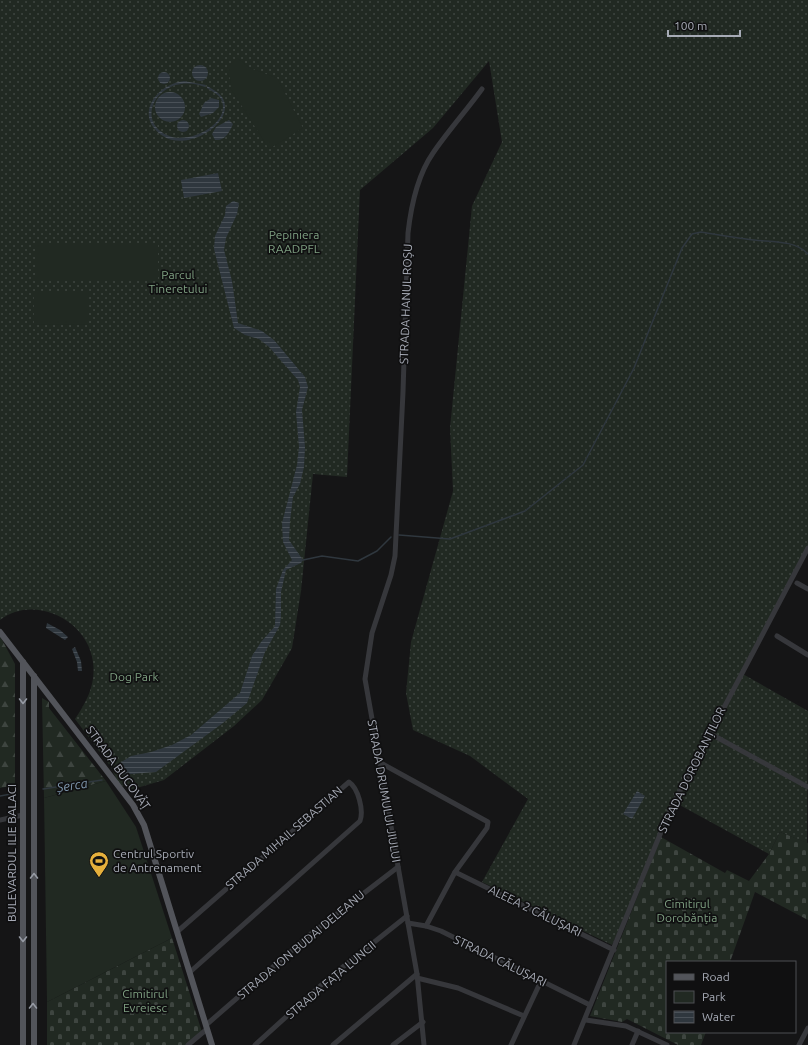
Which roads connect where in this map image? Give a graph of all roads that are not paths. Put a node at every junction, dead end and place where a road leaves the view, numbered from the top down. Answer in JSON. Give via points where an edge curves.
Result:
{"nodes":[{"id":1,"x":482,"y":90,"type":"dead end"},
{"id":2,"x":395,"y":539,"type":"joint"},
{"id":3,"x":808,"y":548,"type":"edge"},
{"id":4,"x":797,"y":583,"type":"dead end"},
{"id":5,"x":808,"y":589,"type":"edge"},
{"id":6,"x":0,"y":632,"type":"edge"},
{"id":7,"x":777,"y":636,"type":"dead end"},
{"id":8,"x":808,"y":655,"type":"edge"},
{"id":9,"x":23,"y":662,"type":"junction"},
{"id":10,"x":34,"y":676,"type":"junction"},
{"id":11,"x":709,"y":733,"type":"junction"},
{"id":12,"x":379,"y":762,"type":"junction"},
{"id":13,"x":808,"y":787,"type":"edge"},
{"id":14,"x":23,"y":815,"type":"junction"},
{"id":15,"x":0,"y":820,"type":"edge"},
{"id":16,"x":398,"y":867,"type":"junction"},
{"id":17,"x":455,"y":872,"type":"junction"},
{"id":18,"x":407,"y":916,"type":"junction"},
{"id":19,"x":408,"y":923,"type":"junction"},
{"id":20,"x":426,"y":926,"type":"junction"},
{"id":21,"x":178,"y":931,"type":"junction"},
{"id":22,"x":614,"y":950,"type":"junction"},
{"id":23,"x":190,"y":972,"type":"junction"},
{"id":24,"x":417,"y":976,"type":"junction"},
{"id":25,"x":541,"y":981,"type":"junction"},
{"id":26,"x":590,"y":1005,"type":"junction"},
{"id":27,"x":524,"y":1016,"type":"junction"},
{"id":28,"x":586,"y":1020,"type":"junction"},
{"id":29,"x":422,"y":1022,"type":"junction"},
{"id":30,"x":207,"y":1027,"type":"junction"},
{"id":31,"x":808,"y":1028,"type":"edge"},
{"id":32,"x":638,"y":1032,"type":"junction"},
{"id":33,"x":806,"y":1035,"type":"edge"},
{"id":34,"x":22,"y":1045,"type":"edge"},
{"id":35,"x":34,"y":1045,"type":"edge"},
{"id":36,"x":188,"y":1045,"type":"edge"},
{"id":37,"x":212,"y":1045,"type":"edge"},
{"id":38,"x":255,"y":1045,"type":"edge"},
{"id":39,"x":333,"y":1045,"type":"edge"},
{"id":40,"x":392,"y":1045,"type":"edge"},
{"id":41,"x":424,"y":1045,"type":"edge"},
{"id":42,"x":511,"y":1045,"type":"edge"},
{"id":43,"x":574,"y":1045,"type":"edge"},
{"id":44,"x":632,"y":1045,"type":"edge"},
{"id":45,"x":667,"y":1045,"type":"edge"},
{"id":46,"x":799,"y":1045,"type":"edge"}],
"edges":[{"from":1,"to":2,"type":"street","name":"STRADA HANUL ROȘU","via":[[432,154],[410,213],[404,392]]},
{"from":2,"to":12,"type":"street","name":"STRADA DRUMULUI JIULUI","via":[[391,575],[372,633],[365,679]]},
{"from":3,"to":11,"type":"street","name":"STRADA DOROBANȚILOR"},
{"from":4,"to":5,"type":"street"},
{"from":6,"to":9,"type":"main road","name":"STRADA BUCOVĂȚ"},
{"from":7,"to":8,"type":"street"},
{"from":9,"to":10,"type":"main road","name":"STRADA BUCOVĂȚ"},
{"from":9,"to":14,"type":"main road","name":"BULEVARDUL ILIE BALACI","one_way":true},
{"from":10,"to":21,"type":"main road","name":"STRADA BUCOVĂȚ","via":[[139,815],[149,836]]},
{"from":35,"to":10,"type":"main road","name":"BULEVARDUL ILIE BALACI","one_way":true},
{"from":11,"to":13,"type":"street"},
{"from":11,"to":22,"type":"street","name":"STRADA DOROBANȚILOR","via":[[670,810]]},
{"from":12,"to":16,"type":"street","name":"STRADA DRUMULUI JIULUI"},
{"from":12,"to":17,"type":"street","via":[[486,820],[487,828]]},
{"from":14,"to":15,"type":"street"},
{"from":14,"to":34,"type":"main road","name":"BULEVARDUL ILIE BALACI","one_way":true},
{"from":16,"to":18,"type":"street","name":"STRADA DRUMULUI JIULUI"},
{"from":16,"to":30,"type":"street","name":"STRADA ION BUDAI DELEANU","via":[[312,933]]},
{"from":17,"to":20,"type":"street"},
{"from":17,"to":22,"type":"street","name":"ALEEA 2 CĂLUȘARI"},
{"from":18,"to":19,"type":"street","name":"STRADA DRUMULUI JIULUI"},
{"from":18,"to":38,"type":"street","name":"STRADA FAȚA LUNCII","via":[[329,978]]},
{"from":19,"to":20,"type":"street","name":"STRADA CĂLUȘARI"},
{"from":19,"to":24,"type":"street","name":"STRADA DRUMULUI JIULUI"},
{"from":20,"to":25,"type":"street","name":"STRADA CĂLUȘARI"},
{"from":21,"to":23,"type":"main road","name":"STRADA BUCOVĂȚ"},
{"from":21,"to":23,"type":"street","name":"STRADA MIHAIL SEBASTIAN","via":[[349,782],[354,786],[362,816],[360,821]]},
{"from":22,"to":26,"type":"street","name":"STRADA DOROBANȚILOR"},
{"from":23,"to":30,"type":"main road","name":"STRADA BUCOVĂȚ"},
{"from":24,"to":27,"type":"street","via":[[458,988]]},
{"from":24,"to":29,"type":"street","name":"STRADA DRUMULUI JIULUI"},
{"from":24,"to":39,"type":"street"},
{"from":25,"to":26,"type":"street","name":"STRADA CĂLUȘARI"},
{"from":25,"to":27,"type":"street"},
{"from":26,"to":28,"type":"street","name":"STRADA DOROBANȚILOR"},
{"from":27,"to":42,"type":"street"},
{"from":28,"to":32,"type":"street","via":[[626,1026]]},
{"from":28,"to":43,"type":"street","name":"STRADA DOROBANȚILOR"},
{"from":29,"to":40,"type":"street"},
{"from":29,"to":41,"type":"street","name":"STRADA DRUMULUI JIULUI"},
{"from":30,"to":36,"type":"street","name":"STRADA ION BUDAI DELEANU"},
{"from":30,"to":37,"type":"main road","name":"STRADA BUCOVĂȚ"},
{"from":31,"to":33,"type":"street"},
{"from":32,"to":44,"type":"street"},
{"from":32,"to":45,"type":"street"},
{"from":33,"to":46,"type":"street"}]}
